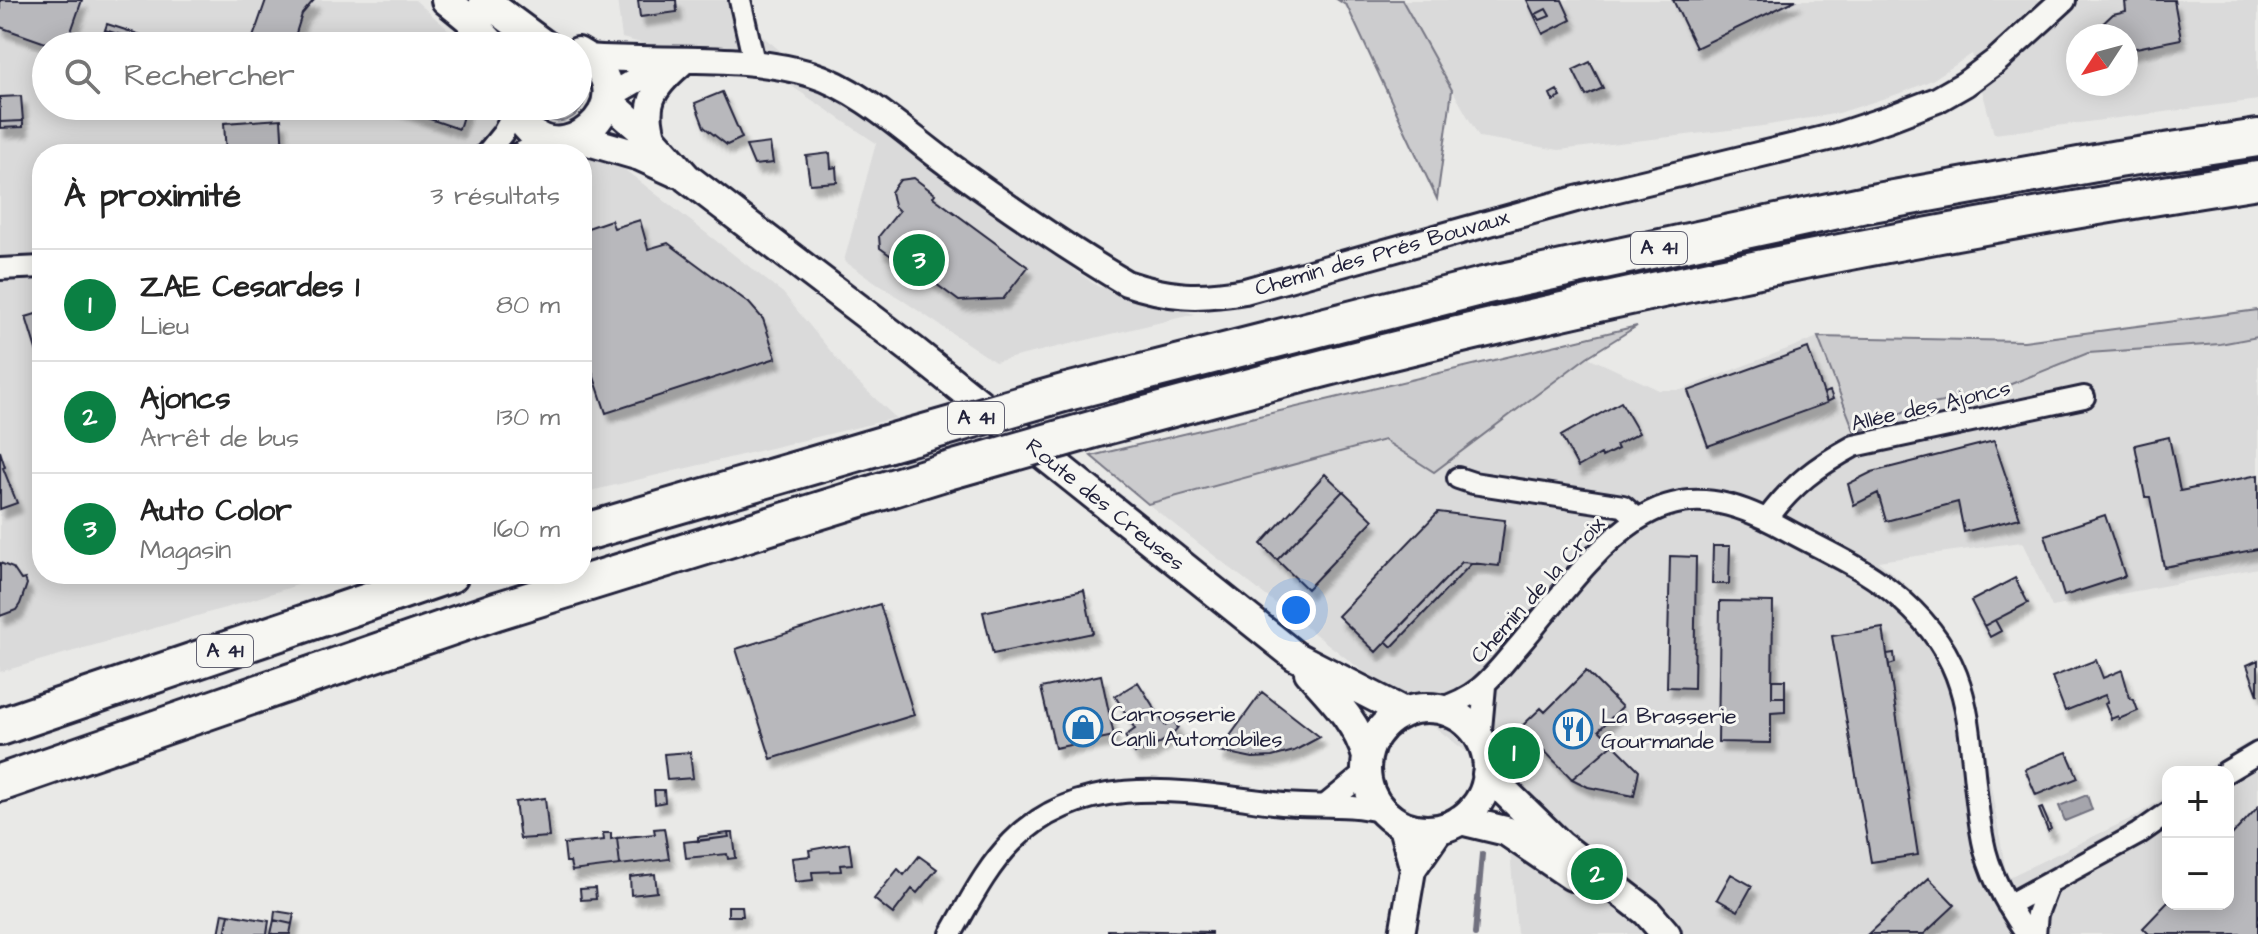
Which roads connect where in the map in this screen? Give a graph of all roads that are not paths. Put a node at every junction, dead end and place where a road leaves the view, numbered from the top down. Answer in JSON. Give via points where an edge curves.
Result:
{"nodes":[{"id":1,"x":446,"y":0,"type":"edge"},
{"id":2,"x":484,"y":0,"type":"edge"},
{"id":3,"x":740,"y":0,"type":"edge"},
{"id":4,"x":2063,"y":0,"type":"edge"},
{"id":5,"x":481,"y":32,"type":"edge"},
{"id":6,"x":527,"y":32,"type":"edge"},
{"id":7,"x":592,"y":55,"type":"edge"},
{"id":8,"x":718,"y":61,"type":"junction"},
{"id":9,"x":592,"y":62,"type":"edge"},
{"id":10,"x":754,"y":62,"type":"junction"},
{"id":11,"x":680,"y":65,"type":"junction"},
{"id":12,"x":607,"y":99,"type":"junction"},
{"id":13,"x":509,"y":120,"type":"edge"},
{"id":14,"x":521,"y":120,"type":"edge"},
{"id":15,"x":578,"y":138,"type":"junction"},
{"id":16,"x":2258,"y":138,"type":"edge"},
{"id":17,"x":548,"y":140,"type":"junction"},
{"id":18,"x":655,"y":142,"type":"junction"},
{"id":19,"x":494,"y":144,"type":"edge"},
{"id":20,"x":539,"y":144,"type":"edge"},
{"id":21,"x":687,"y":178,"type":"junction"},
{"id":22,"x":2258,"y":180,"type":"edge"},
{"id":23,"x":32,"y":267,"type":"edge"},
{"id":24,"x":0,"y":269,"type":"edge"},
{"id":25,"x":2084,"y":397,"type":"dead end"},
{"id":26,"x":1458,"y":478,"type":"dead end"},
{"id":27,"x":1638,"y":519,"type":"junction"},
{"id":28,"x":1767,"y":519,"type":"junction"},
{"id":29,"x":592,"y":530,"type":"edge"},
{"id":30,"x":592,"y":581,"type":"edge"},
{"id":31,"x":421,"y":584,"type":"edge"},
{"id":32,"x":583,"y":584,"type":"edge"},
{"id":33,"x":1295,"y":656,"type":"junction"},
{"id":34,"x":1485,"y":686,"type":"junction"},
{"id":35,"x":1438,"y":709,"type":"junction"},
{"id":36,"x":1404,"y":712,"type":"junction"},
{"id":37,"x":0,"y":727,"type":"edge"},
{"id":38,"x":1480,"y":740,"type":"junction"},
{"id":39,"x":2258,"y":753,"type":"edge"},
{"id":40,"x":1366,"y":764,"type":"junction"},
{"id":41,"x":2234,"y":767,"type":"edge"},
{"id":42,"x":1487,"y":774,"type":"junction"},
{"id":43,"x":0,"y":783,"type":"edge"},
{"id":44,"x":1327,"y":804,"type":"junction"},
{"id":45,"x":2162,"y":817,"type":"edge"},
{"id":46,"x":1392,"y":818,"type":"junction"},
{"id":47,"x":1451,"y":824,"type":"junction"},
{"id":48,"x":1413,"y":870,"type":"junction"},
{"id":49,"x":2048,"y":885,"type":"junction"},
{"id":50,"x":2008,"y":905,"type":"junction"},
{"id":51,"x":951,"y":934,"type":"edge"},
{"id":52,"x":1402,"y":934,"type":"edge"},
{"id":53,"x":1658,"y":934,"type":"edge"},
{"id":54,"x":1666,"y":934,"type":"edge"},
{"id":55,"x":2027,"y":934,"type":"edge"},
{"id":56,"x":2035,"y":934,"type":"edge"}],
"edges":[{"from":1,"to":5,"type":"main road"},
{"from":2,"to":6,"type":"main road"},
{"from":3,"to":10,"type":"street"},
{"from":4,"to":10,"type":"street","name":"Chemin des Prés Bouvaux","via":[[1965,84],[1890,118],[1205,298],[1126,283],[851,93],[811,74]]},
{"from":7,"to":8,"type":"street"},
{"from":8,"to":10,"type":"street","name":"Chemin des Prés Bouvaux"},
{"from":8,"to":11,"type":"street"},
{"from":9,"to":12,"type":"main road","via":[[605,82]]},
{"from":11,"to":12,"type":"street","via":[[649,73]]},
{"from":11,"to":18,"type":"street","via":[[650,101]]},
{"from":12,"to":15,"type":"main road","via":[[598,123]]},
{"from":12,"to":18,"type":"main road","name":"Route des Creuses"},
{"from":13,"to":19,"type":"street"},
{"from":14,"to":17,"type":"main road"},
{"from":15,"to":17,"type":"main road"},
{"from":15,"to":21,"type":"main road","name":"Route des Creuses","via":[[640,156]]},
{"from":16,"to":29,"type":"highway","number":"A 41","bridge":true,"via":[[1866,204],[1483,286],[1067,392]]},
{"from":17,"to":20,"type":"street"},
{"from":18,"to":21,"type":"main road","name":"Route des Creuses"},
{"from":21,"to":33,"type":"main road","name":"Route des Creuses"},
{"from":22,"to":30,"type":"highway","number":"A 41","bridge":true,"via":[[1874,245],[1510,322],[1105,426]]},
{"from":23,"to":24,"type":"street"},
{"from":25,"to":28,"type":"street","name":"Allée des Ajoncs","via":[[1854,446],[1804,478]]},
{"from":26,"to":27,"type":"street","via":[[1623,506]]},
{"from":27,"to":28,"type":"street","name":"Chemin de la Croix","via":[[1668,504],[1701,501],[1739,507]]},
{"from":27,"to":34,"type":"street","name":"Chemin de la Croix","via":[[1590,564]]},
{"from":28,"to":50,"type":"street","name":"Chemin de la Croix","via":[[1889,589],[1943,647],[1965,697],[1983,843]]},
{"from":31,"to":37,"type":"highway","number":"A 41"},
{"from":32,"to":43,"type":"highway","number":"A 41","bridge":true},
{"from":33,"to":36,"type":"main road","name":"Route des Creuses"},
{"from":33,"to":40,"type":"main road","name":"Route des Creuses","via":[[1348,715],[1361,737]]},
{"from":34,"to":35,"type":"street","name":"Chemin de la Croix"},
{"from":34,"to":38,"type":"street","name":"Chemin de la Croix"},
{"from":35,"to":36,"type":"main road"},
{"from":35,"to":38,"type":"main road","via":[[1455,715]]},
{"from":36,"to":40,"type":"main road","via":[[1374,738]]},
{"from":38,"to":42,"type":"main road"},
{"from":39,"to":41,"type":"street"},
{"from":40,"to":44,"type":"street"},
{"from":40,"to":46,"type":"main road","via":[[1371,793]]},
{"from":42,"to":47,"type":"main road","via":[[1474,808]]},
{"from":42,"to":54,"type":"main road","via":[[1560,845],[1647,912]]},
{"from":44,"to":46,"type":"street","via":[[1361,806]]},
{"from":44,"to":51,"type":"street","via":[[1303,807],[1162,789],[1088,798],[1041,819],[1014,840],[991,866]]},
{"from":45,"to":49,"type":"street"},
{"from":46,"to":47,"type":"main road","via":[[1421,830]]},
{"from":46,"to":48,"type":"street"},
{"from":47,"to":48,"type":"street"},
{"from":47,"to":53,"type":"main road","via":[[1506,831],[1637,925]]},
{"from":48,"to":52,"type":"street"},
{"from":49,"to":50,"type":"street"},
{"from":49,"to":56,"type":"street"},
{"from":50,"to":55,"type":"street","name":"Chemin de la Croix"}]}
